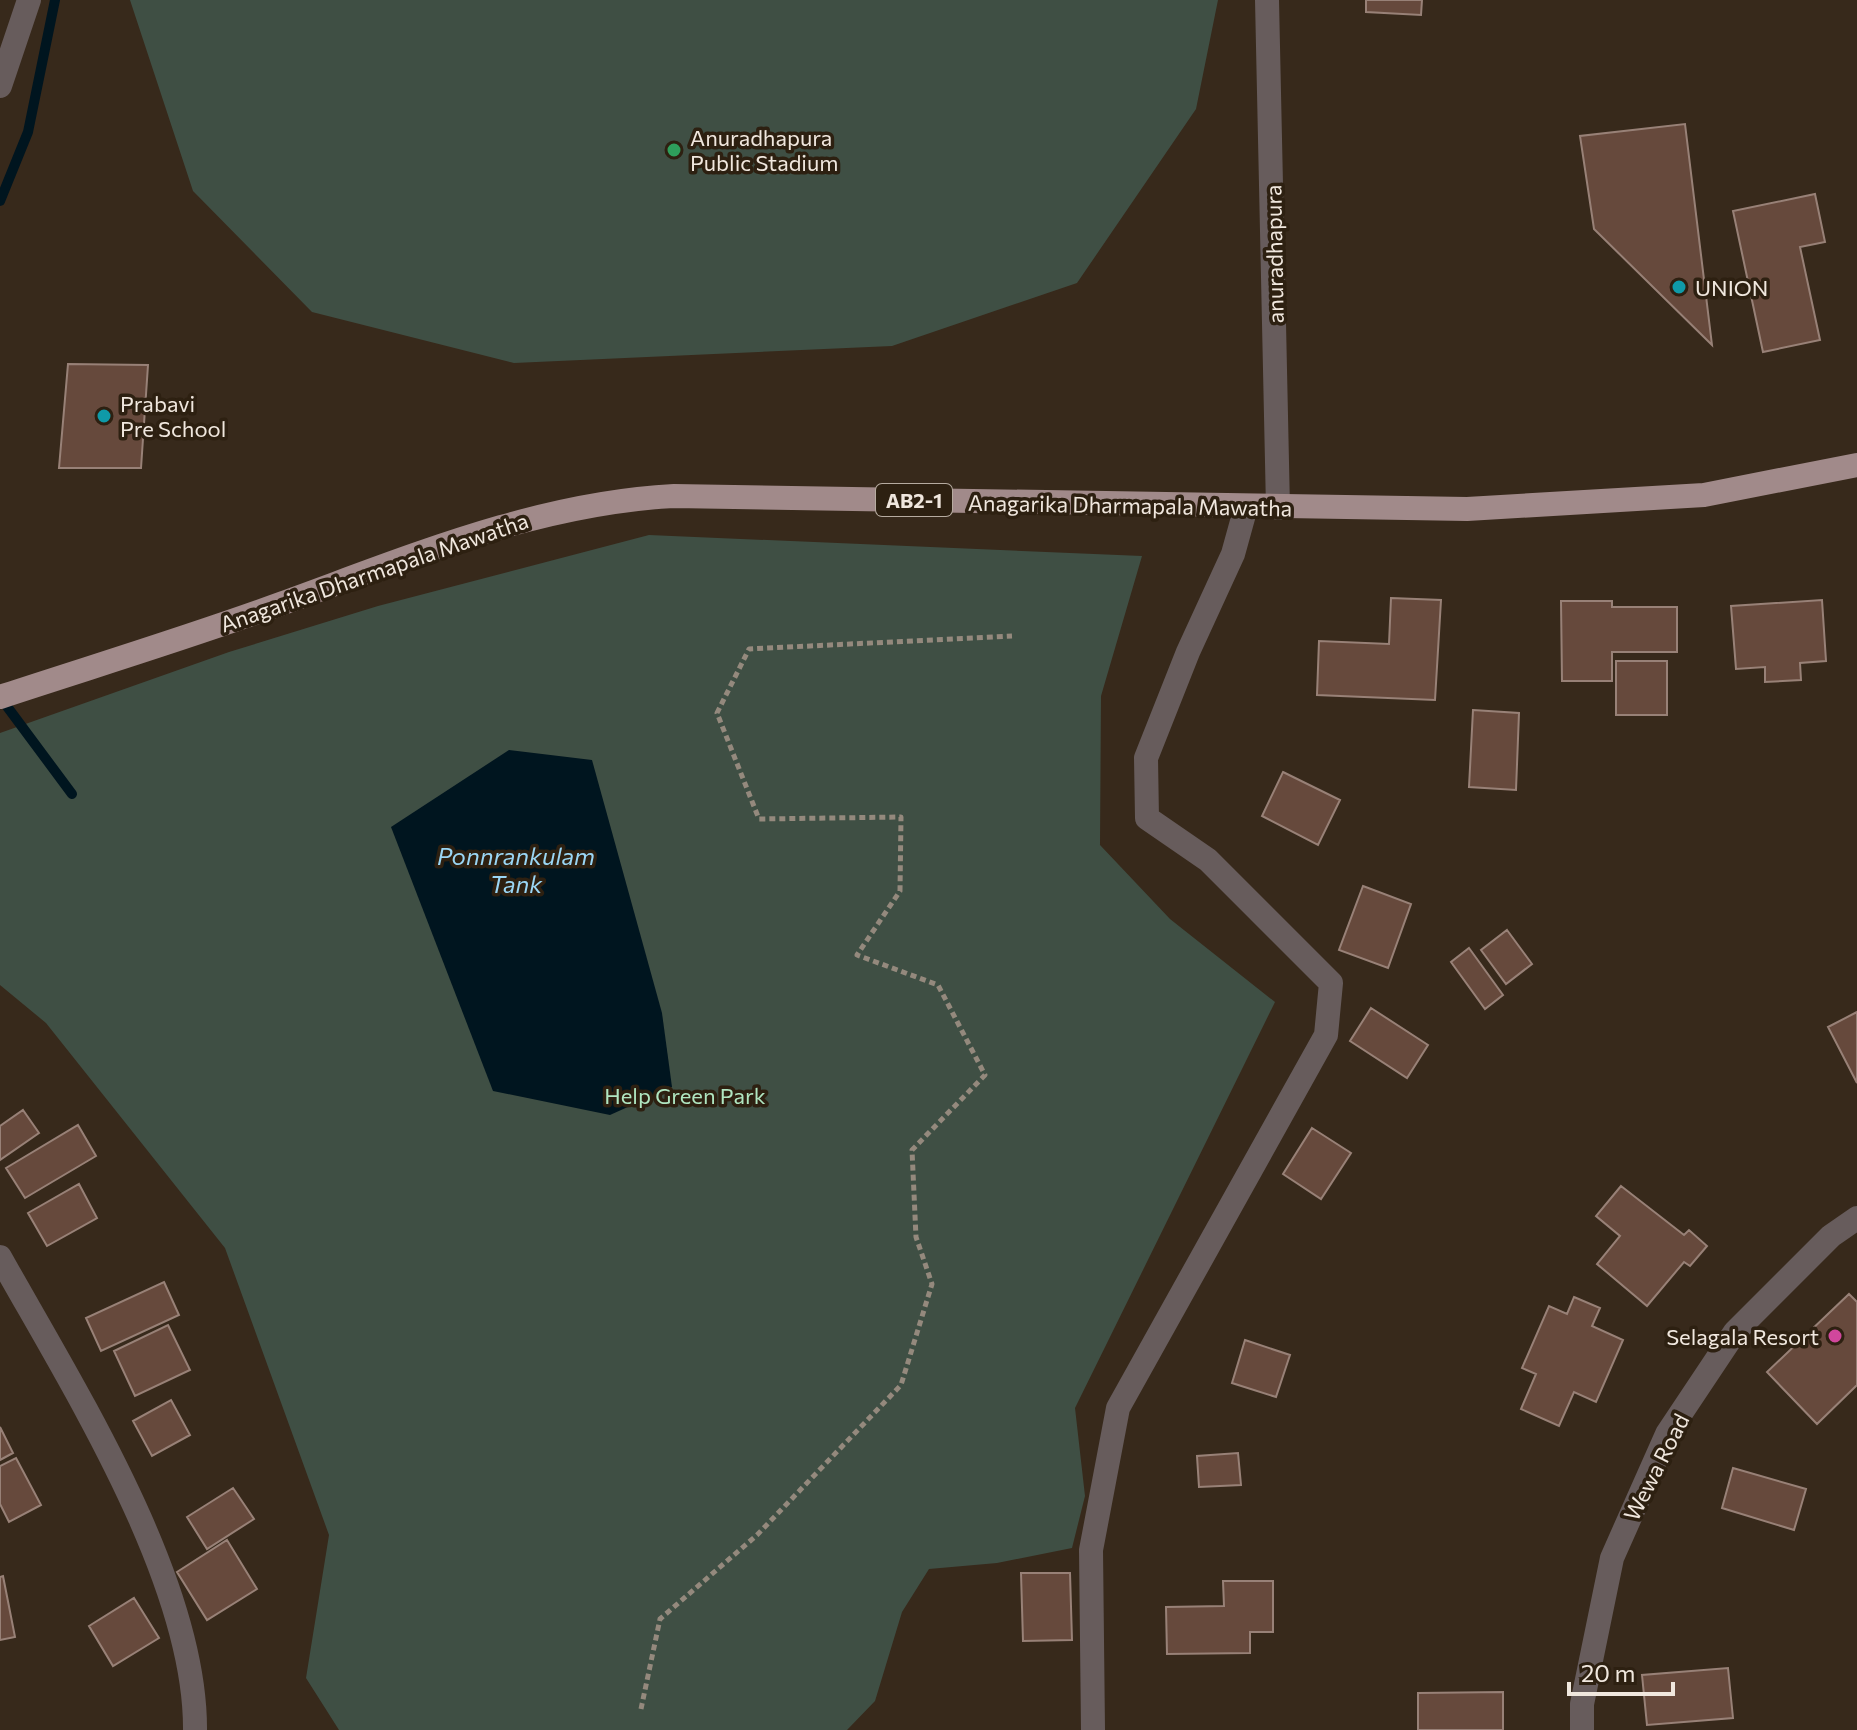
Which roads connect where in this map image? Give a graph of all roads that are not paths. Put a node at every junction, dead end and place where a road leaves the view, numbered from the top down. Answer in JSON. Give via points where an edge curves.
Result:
{"nodes":[{"id":1,"x":29,"y":0,"type":"edge"},
{"id":2,"x":1267,"y":0,"type":"edge"},
{"id":3,"x":0,"y":86,"type":"edge"},
{"id":4,"x":1857,"y":465,"type":"edge"},
{"id":5,"x":1246,"y":507,"type":"junction"},
{"id":6,"x":1278,"y":508,"type":"junction"},
{"id":7,"x":0,"y":697,"type":"edge"},
{"id":8,"x":1857,"y":1218,"type":"edge"},
{"id":9,"x":0,"y":1257,"type":"edge"},
{"id":10,"x":195,"y":1730,"type":"edge"},
{"id":11,"x":1093,"y":1730,"type":"edge"},
{"id":12,"x":1582,"y":1730,"type":"edge"}],
"edges":[{"from":1,"to":3,"type":"street"},
{"from":2,"to":6,"type":"street","name":"anuradhapura"},
{"from":4,"to":6,"type":"main road","name":"Anagarika Dharmapala Mawatha","number":"AB2-1","via":[[1704,495],[1604,503]]},
{"from":5,"to":6,"type":"main road","name":"Anagarika Dharmapala Mawatha","number":"AB2-1"},
{"from":5,"to":7,"type":"main road","name":"Anagarika Dharmapala Mawatha","number":"AB2-1","via":[[620,499],[453,541]]},
{"from":5,"to":11,"type":"street","via":[[1233,554],[1146,758],[1147,818],[1208,860],[1331,983],[1326,1035],[1118,1408],[1091,1550]]},
{"from":8,"to":12,"type":"street","name":"Wewa Road","via":[[1831,1236],[1735,1332],[1667,1434],[1612,1558],[1582,1704]]},
{"from":9,"to":10,"type":"street","via":[[88,1414],[151,1544],[177,1622]]}]}
